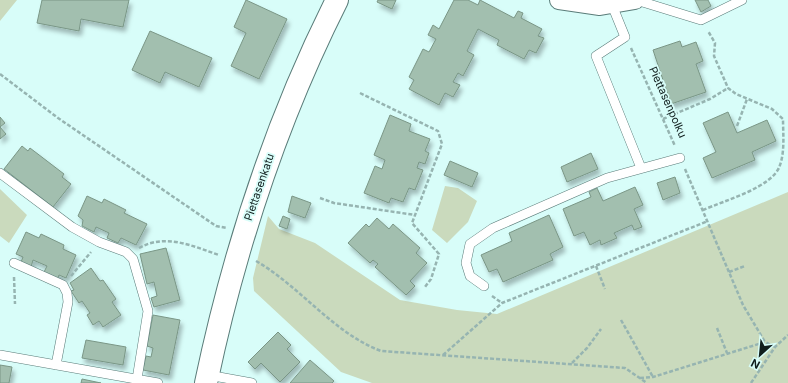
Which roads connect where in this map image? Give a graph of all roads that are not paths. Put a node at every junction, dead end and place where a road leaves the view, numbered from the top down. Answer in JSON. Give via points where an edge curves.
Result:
{"nodes":[{"id":1,"x":338,"y":0,"type":"edge"},
{"id":2,"x":559,"y":0,"type":"edge"},
{"id":3,"x":636,"y":0,"type":"edge"},
{"id":4,"x":742,"y":0,"type":"edge"},
{"id":5,"x":612,"y":5,"type":"junction"},
{"id":6,"x":680,"y":158,"type":"road end"},
{"id":7,"x":641,"y":168,"type":"junction"},
{"id":8,"x":0,"y":173,"type":"edge"},
{"id":9,"x":14,"y":263,"type":"road end"},
{"id":10,"x":484,"y":286,"type":"dead end"},
{"id":11,"x":0,"y":354,"type":"edge"},
{"id":12,"x":56,"y":365,"type":"junction"},
{"id":13,"x":136,"y":379,"type":"junction"},
{"id":14,"x":207,"y":379,"type":"edge"},
{"id":15,"x":158,"y":383,"type":"edge"},
{"id":16,"x":252,"y":383,"type":"edge"}],
"edges":[{"from":1,"to":14,"type":"street","name":"Piettasenkatu","via":[[298,83],[274,142],[243,235]]},
{"from":2,"to":5,"type":"street","via":[[578,4]]},
{"from":3,"to":4,"type":"lane","via":[[702,20]]},
{"from":3,"to":5,"type":"street"},
{"from":5,"to":7,"type":"lane","via":[[626,37],[596,56]]},
{"from":6,"to":7,"type":"lane"},
{"from":7,"to":10,"type":"lane","via":[[607,178],[478,237],[470,244],[466,263],[470,276]]},
{"from":8,"to":13,"type":"lane","via":[[72,227],[99,242],[126,252],[134,259],[148,311]]},
{"from":9,"to":12,"type":"lane","via":[[63,286],[67,293],[68,302]]},
{"from":11,"to":12,"type":"lane"},
{"from":12,"to":13,"type":"lane"},
{"from":13,"to":15,"type":"lane"},
{"from":14,"to":16,"type":"lane"}]}
